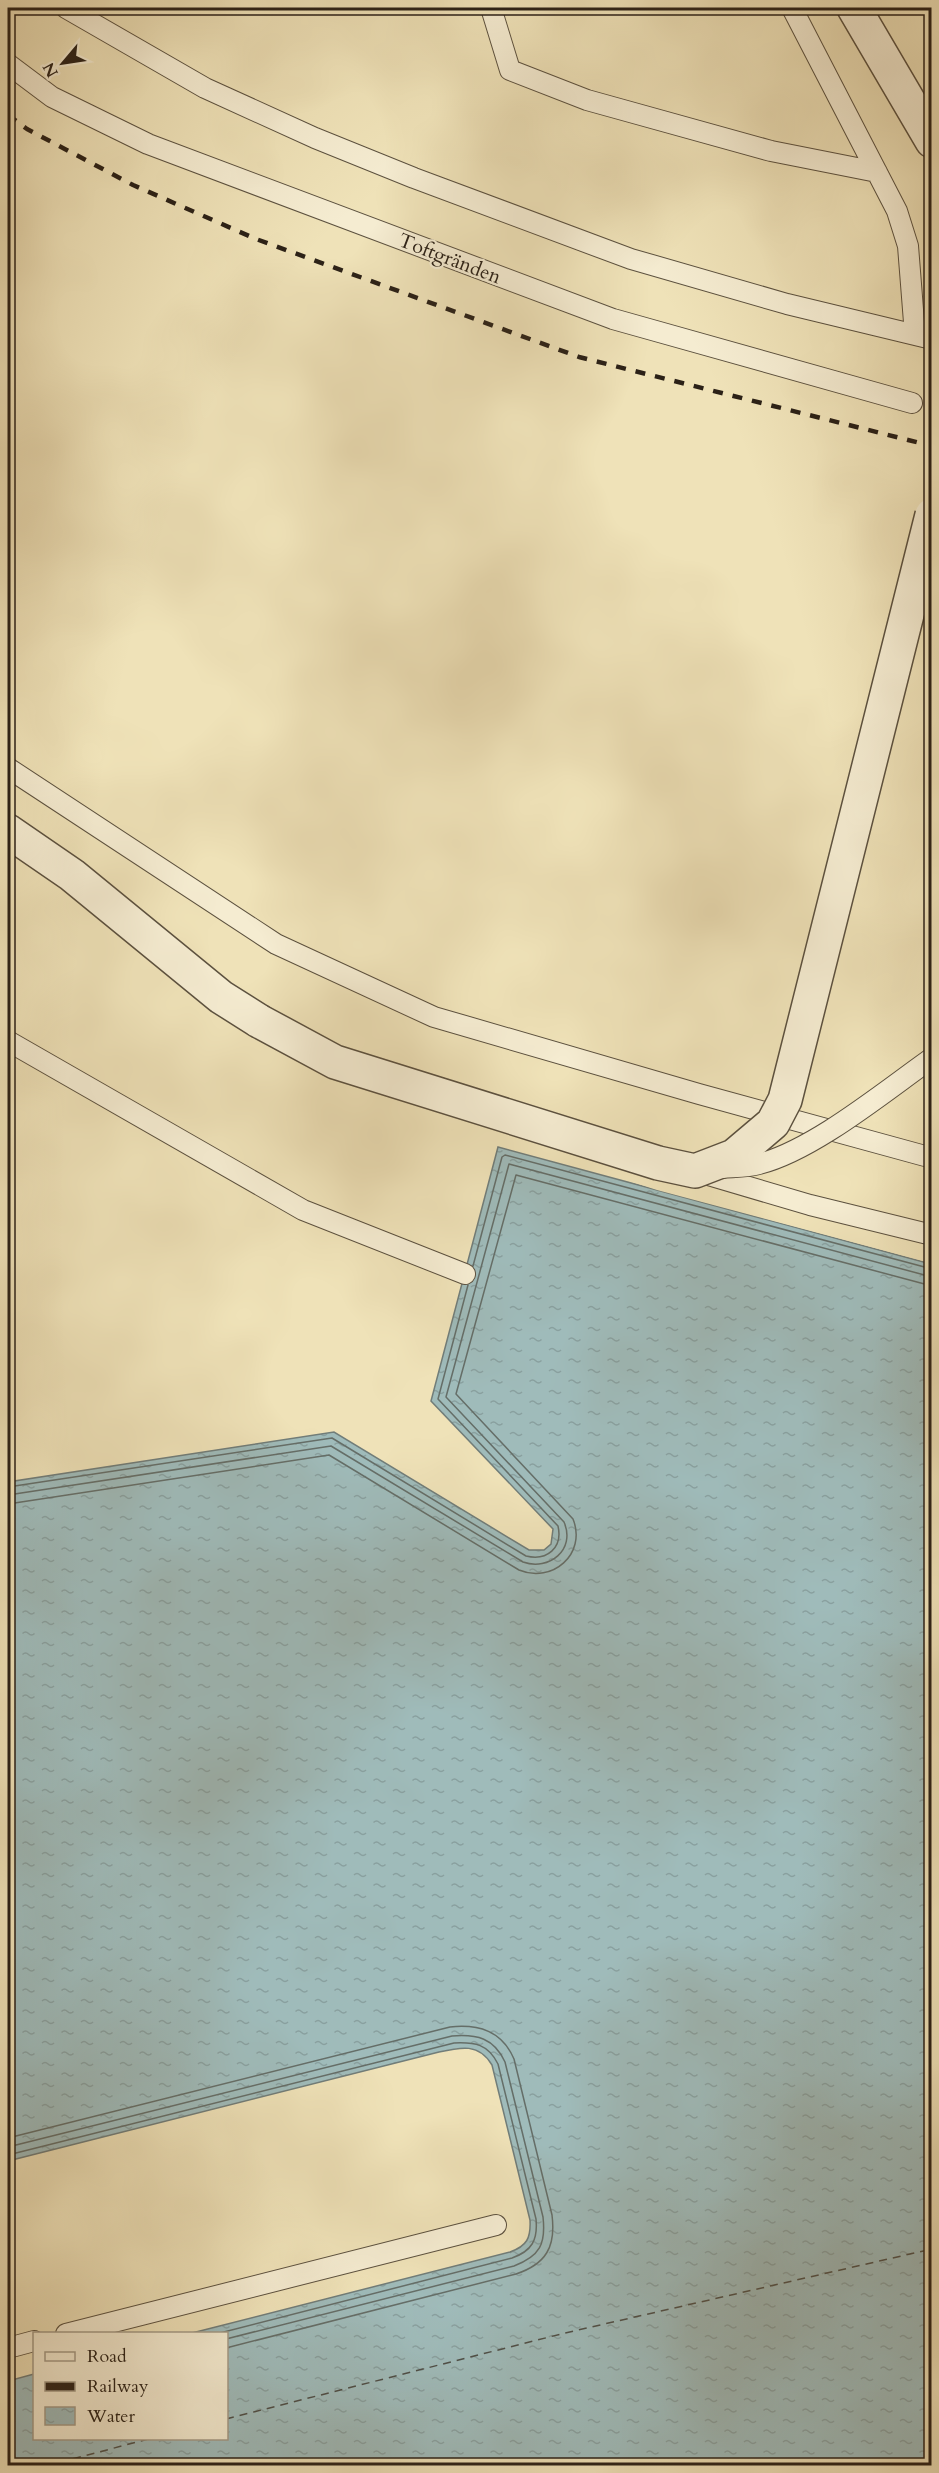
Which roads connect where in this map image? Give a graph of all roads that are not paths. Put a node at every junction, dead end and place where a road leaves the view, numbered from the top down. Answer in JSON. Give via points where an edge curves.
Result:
{"nodes":[{"id":1,"x":66,"y":8,"type":"edge"},
{"id":2,"x":491,"y":8,"type":"edge"},
{"id":3,"x":792,"y":8,"type":"edge"},
{"id":4,"x":854,"y":8,"type":"edge"},
{"id":5,"x":8,"y":64,"type":"edge"},
{"id":6,"x":932,"y":141,"type":"edge"},
{"id":7,"x":877,"y":172,"type":"junction"},
{"id":8,"x":923,"y":337,"type":"edge"},
{"id":9,"x":912,"y":403,"type":"dead end"},
{"id":10,"x":932,"y":515,"type":"edge"},
{"id":11,"x":8,"y":768,"type":"edge"},
{"id":12,"x":8,"y":831,"type":"edge"},
{"id":13,"x":8,"y":1041,"type":"edge"},
{"id":14,"x":932,"y":1058,"type":"edge"},
{"id":15,"x":932,"y":1155,"type":"edge"},
{"id":16,"x":695,"y":1171,"type":"junction"},
{"id":17,"x":932,"y":1235,"type":"edge"},
{"id":18,"x":465,"y":1274,"type":"dead end"},
{"id":19,"x":496,"y":2225,"type":"dead end"},
{"id":20,"x":74,"y":2332,"type":"edge"},
{"id":21,"x":33,"y":2341,"type":"edge"},
{"id":22,"x":8,"y":2348,"type":"edge"}],
"edges":[{"from":1,"to":8,"type":"lane","via":[[205,88],[414,177],[631,259]]},
{"from":2,"to":7,"type":"lane","via":[[510,70],[610,107],[771,151]]},
{"from":3,"to":7,"type":"lane"},
{"from":4,"to":6,"type":"street"},
{"from":5,"to":9,"type":"lane","name":"Toftgränden","via":[[52,98],[148,144],[613,319]]},
{"from":7,"to":8,"type":"lane","via":[[897,211],[908,246]]},
{"from":10,"to":16,"type":"street","bridge":true,"via":[[785,1100],[773,1122],[734,1156]]},
{"from":11,"to":15,"type":"lane","via":[[276,944],[434,1017],[722,1101]]},
{"from":12,"to":16,"type":"street","bridge":true,"via":[[72,875],[220,997],[335,1062],[658,1163]]},
{"from":13,"to":18,"type":"lane","via":[[303,1210]]},
{"from":14,"to":16,"type":"lane","bridge":true,"via":[[844,1121],[788,1154],[758,1165]]},
{"from":16,"to":17,"type":"lane"},
{"from":19,"to":20,"type":"lane"},
{"from":21,"to":22,"type":"lane"}]}
